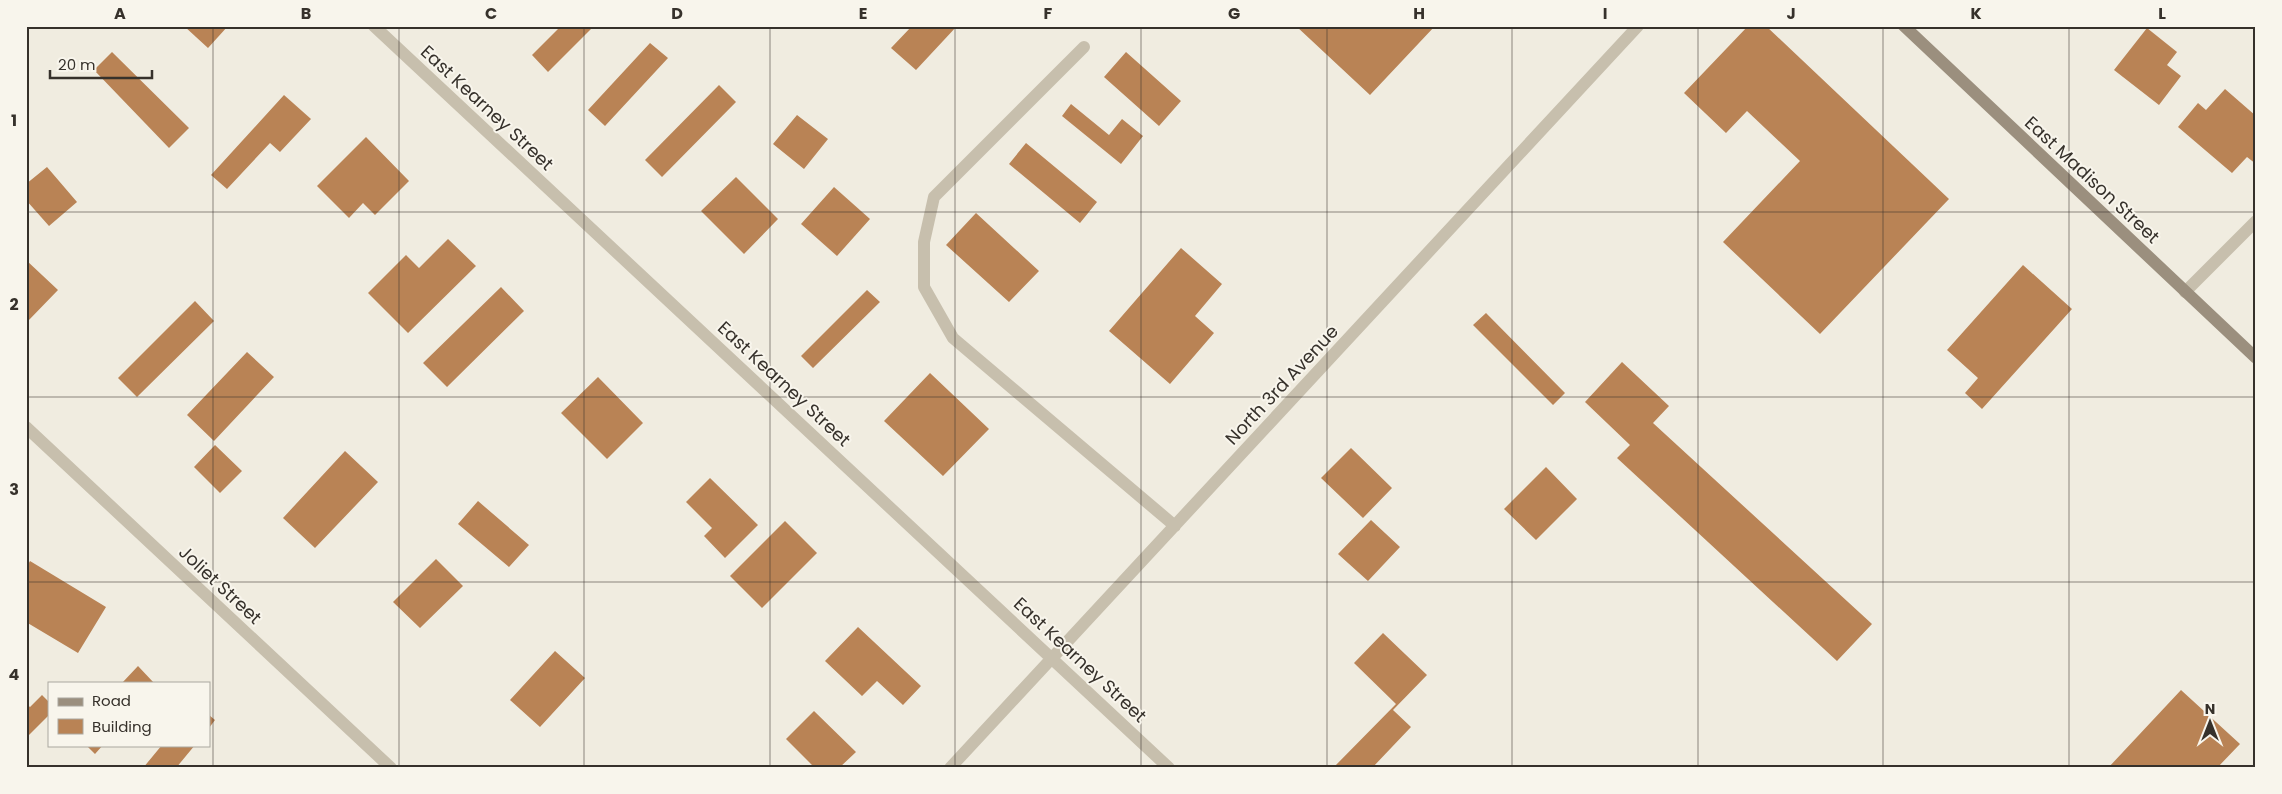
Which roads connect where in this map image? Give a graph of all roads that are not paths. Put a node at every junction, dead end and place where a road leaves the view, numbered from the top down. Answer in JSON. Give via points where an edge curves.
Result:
{"nodes":[{"id":1,"x":374,"y":26,"type":"edge"},
{"id":2,"x":1638,"y":26,"type":"edge"},
{"id":3,"x":1904,"y":26,"type":"edge"},
{"id":4,"x":1084,"y":47,"type":"dead end"},
{"id":5,"x":2256,"y":221,"type":"edge"},
{"id":6,"x":2185,"y":292,"type":"junction"},
{"id":7,"x":2256,"y":358,"type":"edge"},
{"id":8,"x":26,"y":427,"type":"edge"},
{"id":9,"x":1175,"y":526,"type":"junction"},
{"id":10,"x":1052,"y":659,"type":"junction"},
{"id":11,"x":391,"y":768,"type":"edge"},
{"id":12,"x":950,"y":768,"type":"edge"},
{"id":13,"x":1169,"y":768,"type":"edge"}],
"edges":[{"from":1,"to":10,"type":"street","name":"East Kearney Street"},
{"from":2,"to":9,"type":"street","name":"North 3rd Avenue"},
{"from":3,"to":6,"type":"main road","name":"East Madison Street"},
{"from":4,"to":9,"type":"street","via":[[934,197],[924,242],[924,287],[952,338]]},
{"from":5,"to":6,"type":"street"},
{"from":6,"to":7,"type":"main road","name":"East Madison Street"},
{"from":8,"to":11,"type":"street","name":"Joliet Street"},
{"from":9,"to":10,"type":"street","name":"North 3rd Avenue"},
{"from":10,"to":12,"type":"street","name":"North 3rd Avenue"},
{"from":10,"to":13,"type":"street","name":"East Kearney Street"}]}
